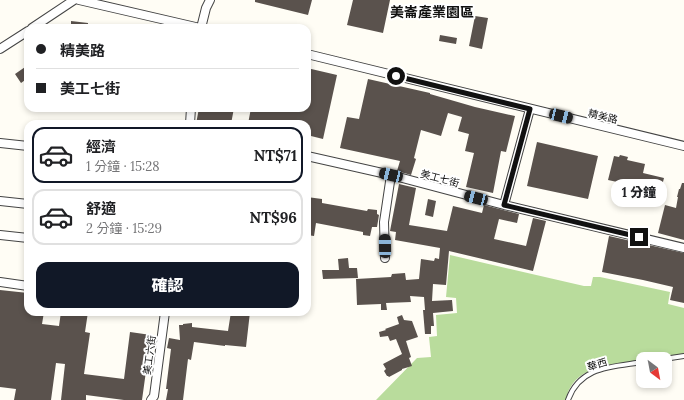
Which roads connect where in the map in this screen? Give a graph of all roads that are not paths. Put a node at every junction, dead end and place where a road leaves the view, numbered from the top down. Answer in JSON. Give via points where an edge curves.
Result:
{"nodes":[{"id":1,"x":74,"y":0,"type":"edge"},
{"id":2,"x":79,"y":0,"type":"edge"},
{"id":3,"x":210,"y":0,"type":"edge"},
{"id":4,"x":38,"y":24,"type":"edge"},
{"id":5,"x":183,"y":24,"type":"edge"},
{"id":6,"x":201,"y":24,"type":"edge"},
{"id":7,"x":24,"y":34,"type":"edge"},
{"id":8,"x":0,"y":49,"type":"edge"},
{"id":9,"x":311,"y":55,"type":"edge"},
{"id":10,"x":530,"y":109,"type":"junction"},
{"id":11,"x":0,"y":143,"type":"edge"},
{"id":12,"x":24,"y":146,"type":"edge"},
{"id":13,"x":684,"y":146,"type":"edge"},
{"id":14,"x":311,"y":157,"type":"edge"},
{"id":15,"x":391,"y":175,"type":"junction"},
{"id":16,"x":0,"y":201,"type":"edge"},
{"id":17,"x":24,"y":204,"type":"edge"},
{"id":18,"x":504,"y":205,"type":"junction"},
{"id":19,"x":0,"y":235,"type":"edge"},
{"id":20,"x":24,"y":238,"type":"edge"},
{"id":21,"x":684,"y":248,"type":"edge"},
{"id":22,"x":385,"y":258,"type":"dead end"},
{"id":23,"x":0,"y":282,"type":"edge"},
{"id":24,"x":24,"y":285,"type":"edge"},
{"id":25,"x":164,"y":316,"type":"edge"},
{"id":26,"x":684,"y":356,"type":"edge"},
{"id":27,"x":672,"y":358,"type":"edge"},
{"id":28,"x":636,"y":363,"type":"edge"},
{"id":29,"x":151,"y":400,"type":"edge"},
{"id":30,"x":568,"y":400,"type":"edge"}],
"edges":[{"from":1,"to":4,"type":"street"},
{"from":2,"to":5,"type":"street"},
{"from":3,"to":6,"type":"street"},
{"from":7,"to":8,"type":"street"},
{"from":9,"to":10,"type":"street","name":"精美路"},
{"from":10,"to":13,"type":"street","name":"精美路"},
{"from":10,"to":18,"type":"street"},
{"from":11,"to":12,"type":"street"},
{"from":14,"to":15,"type":"street","name":"美工七街"},
{"from":15,"to":18,"type":"street","name":"美工七街"},
{"from":15,"to":22,"type":"street","via":[[384,222]]},
{"from":16,"to":17,"type":"street"},
{"from":18,"to":21,"type":"street","name":"美工七街"},
{"from":19,"to":20,"type":"street"},
{"from":23,"to":24,"type":"street"},
{"from":25,"to":29,"type":"street","name":"美工六街","via":[[154,396]]},
{"from":26,"to":27,"type":"lane"},
{"from":28,"to":30,"type":"lane","name":"華西","via":[[599,370],[585,376],[575,385]]}]}
